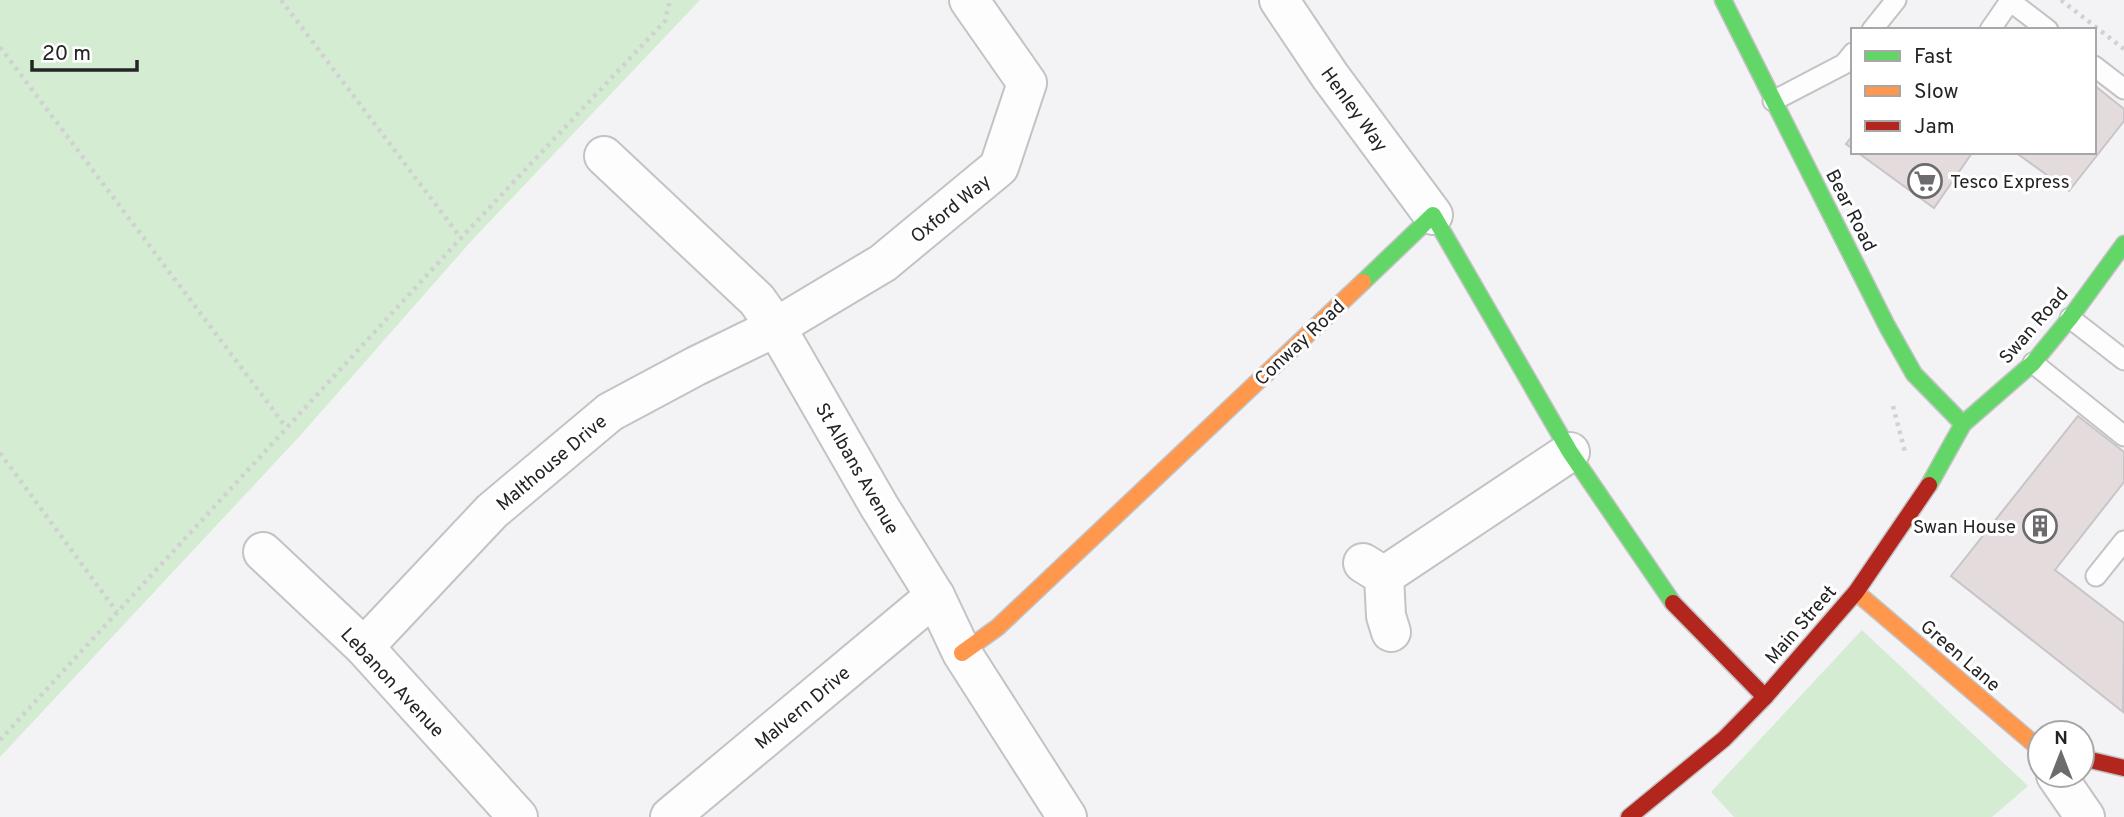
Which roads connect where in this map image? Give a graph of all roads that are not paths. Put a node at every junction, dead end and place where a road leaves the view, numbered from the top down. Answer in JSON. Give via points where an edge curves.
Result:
{"nodes":[{"id":1,"x":1279,"y":0,"type":"edge"},
{"id":2,"x":1723,"y":0,"type":"edge"},
{"id":3,"x":1896,"y":0,"type":"edge"},
{"id":4,"x":978,"y":3,"type":"edge"},
{"id":5,"x":1874,"y":28,"type":"edge"},
{"id":6,"x":1991,"y":28,"type":"edge"},
{"id":7,"x":2045,"y":28,"type":"edge"},
{"id":8,"x":1851,"y":55,"type":"edge"},
{"id":9,"x":2096,"y":68,"type":"edge"},
{"id":10,"x":2124,"y":89,"type":"edge"},
{"id":11,"x":1773,"y":102,"type":"junction"},
{"id":12,"x":604,"y":156,"type":"dead end"},
{"id":13,"x":1433,"y":215,"type":"junction"},
{"id":14,"x":2124,"y":244,"type":"edge"},
{"id":15,"x":2070,"y":318,"type":"junction"},
{"id":16,"x":776,"y":327,"type":"junction"},
{"id":17,"x":2124,"y":360,"type":"edge"},
{"id":18,"x":2033,"y":363,"type":"junction"},
{"id":19,"x":1963,"y":425,"type":"junction"},
{"id":20,"x":2124,"y":436,"type":"edge"},
{"id":21,"x":1570,"y":452,"type":"junction"},
{"id":22,"x":2124,"y":541,"type":"edge"},
{"id":23,"x":263,"y":552,"type":"dead end"},
{"id":24,"x":2096,"y":576,"type":"dead end"},
{"id":25,"x":1856,"y":592,"type":"junction"},
{"id":26,"x":934,"y":596,"type":"junction"},
{"id":27,"x":1391,"y":632,"type":"dead end"},
{"id":28,"x":364,"y":648,"type":"junction"},
{"id":29,"x":962,"y":653,"type":"junction"},
{"id":30,"x":1765,"y":697,"type":"junction"},
{"id":31,"x":2026,"y":740,"type":"edge"},
{"id":32,"x":2096,"y":761,"type":"edge"},
{"id":33,"x":2124,"y":768,"type":"edge"},
{"id":34,"x":2066,"y":789,"type":"edge"},
{"id":35,"x":518,"y":817,"type":"edge"},
{"id":36,"x":670,"y":817,"type":"edge"},
{"id":37,"x":1067,"y":817,"type":"edge"},
{"id":38,"x":1629,"y":817,"type":"edge"},
{"id":39,"x":2085,"y":817,"type":"edge"}],
"edges":[{"from":1,"to":13,"type":"street","name":"Henley Way"},
{"from":2,"to":11,"type":"street","name":"Bear Road"},
{"from":3,"to":5,"type":"lane"},
{"from":4,"to":16,"type":"street","name":"Oxford Way","via":[[1027,83],[999,167],[883,263]]},
{"from":6,"to":7,"type":"lane","via":[[2010,1]]},
{"from":8,"to":11,"type":"lane","via":[[1844,64]]},
{"from":9,"to":10,"type":"lane"},
{"from":11,"to":19,"type":"street","name":"Bear Road","via":[[1914,374]]},
{"from":12,"to":16,"type":"street","name":"St Albans Avenue","via":[[757,300]]},
{"from":13,"to":21,"type":"street"},
{"from":13,"to":29,"type":"street","name":"Conway Road","via":[[998,628]]},
{"from":14,"to":15,"type":"street","name":"Swan Road"},
{"from":15,"to":17,"type":"lane"},
{"from":15,"to":18,"type":"street","name":"Swan Road"},
{"from":16,"to":26,"type":"street","name":"St Albans Avenue"},
{"from":16,"to":28,"type":"street","name":"Malthouse Drive","via":[[610,412],[492,511]]},
{"from":18,"to":19,"type":"street","name":"Swan Road"},
{"from":18,"to":20,"type":"lane"},
{"from":19,"to":25,"type":"street","name":"Main Street","via":[[1920,500]]},
{"from":21,"to":27,"type":"street","via":[[1373,569]]},
{"from":21,"to":30,"type":"street","via":[[1675,607]]},
{"from":22,"to":24,"type":"lane"},
{"from":23,"to":28,"type":"street","name":"Lebanon Avenue"},
{"from":25,"to":30,"type":"street","name":"Main Street"},
{"from":25,"to":31,"type":"street","name":"Green Lane"},
{"from":26,"to":29,"type":"street","name":"St Albans Avenue"},
{"from":26,"to":36,"type":"street","name":"Malvern Drive"},
{"from":28,"to":35,"type":"street","name":"Lebanon Avenue"},
{"from":29,"to":37,"type":"street","name":"St Albans Avenue"},
{"from":30,"to":38,"type":"street","name":"Main Street","via":[[1724,739]]},
{"from":32,"to":33,"type":"street"},
{"from":34,"to":39,"type":"street"}]}
